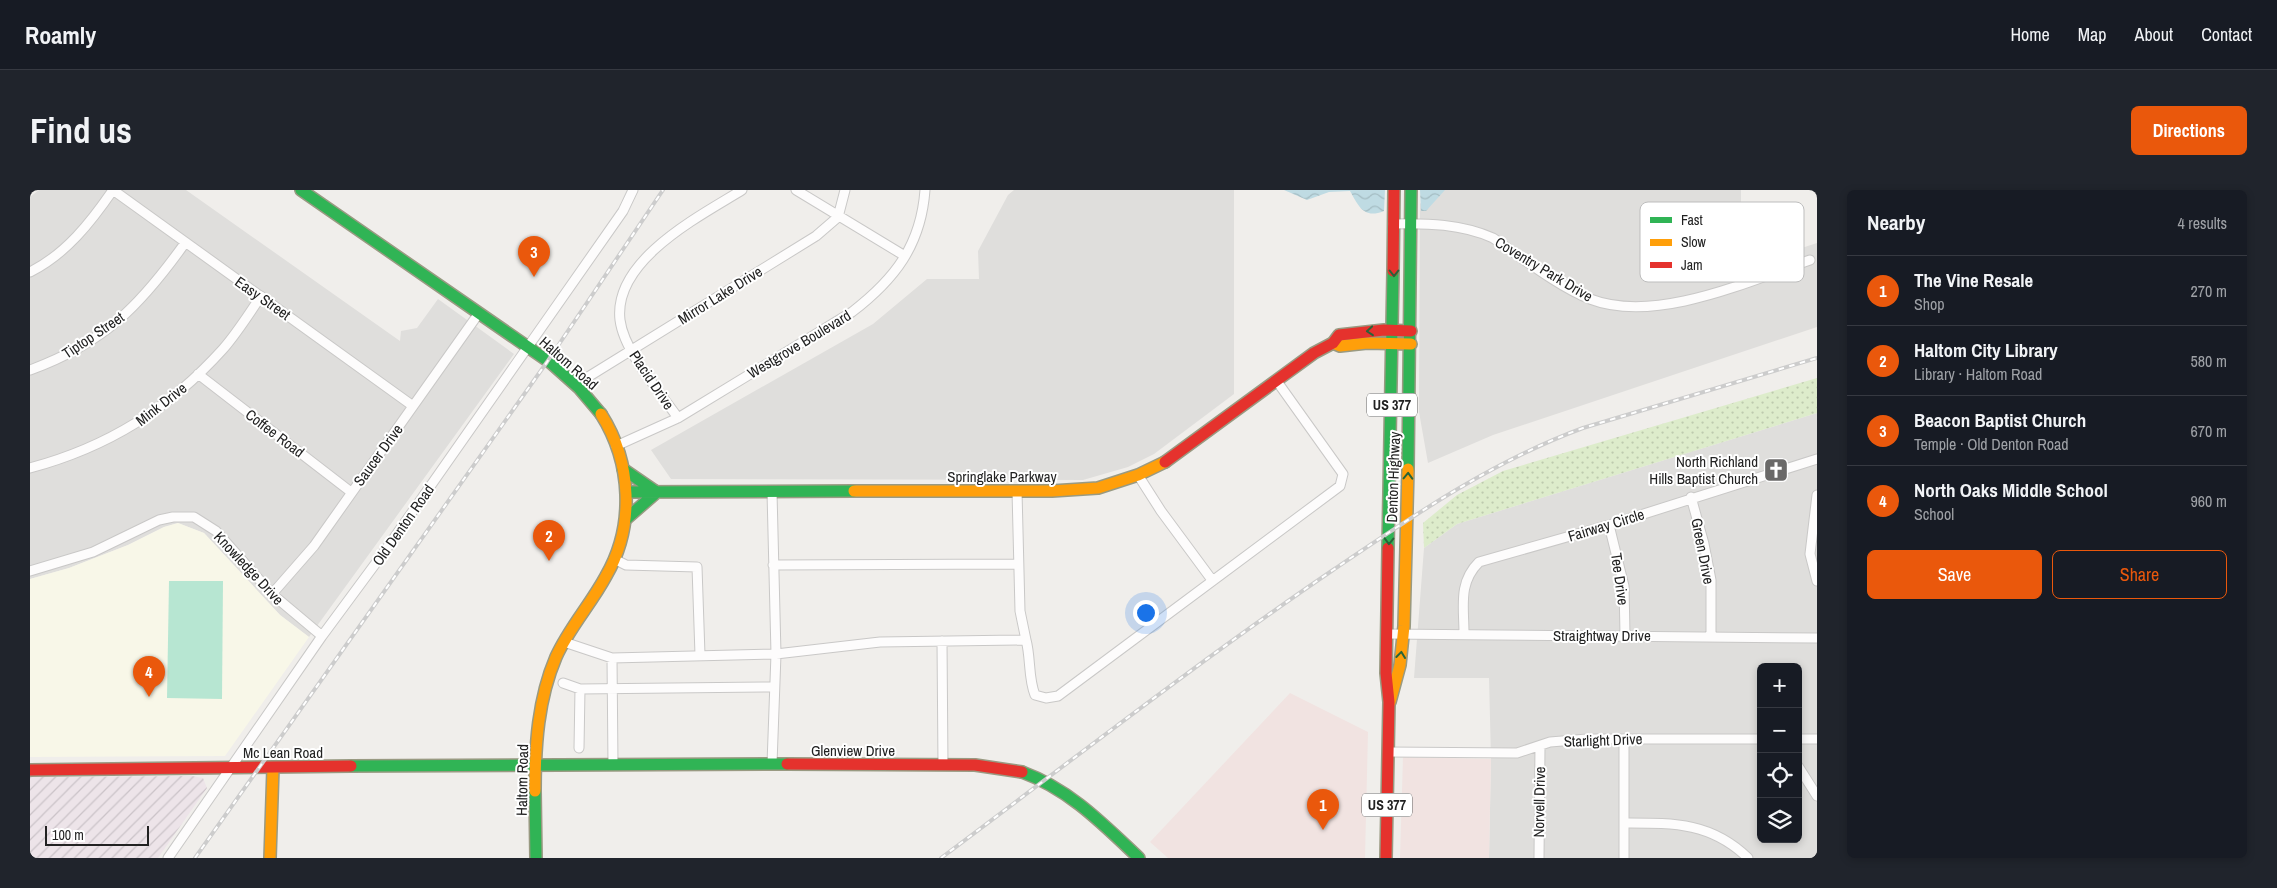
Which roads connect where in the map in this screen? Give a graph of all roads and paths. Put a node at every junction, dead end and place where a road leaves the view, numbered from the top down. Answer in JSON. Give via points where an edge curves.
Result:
{"nodes":[{"id":1,"x":113,"y":190,"type":"edge"},
{"id":2,"x":301,"y":190,"type":"edge"},
{"id":3,"x":633,"y":190,"type":"edge"},
{"id":4,"x":742,"y":190,"type":"edge"},
{"id":5,"x":796,"y":190,"type":"edge"},
{"id":6,"x":845,"y":190,"type":"edge"},
{"id":7,"x":925,"y":190,"type":"edge"},
{"id":8,"x":1394,"y":190,"type":"edge"},
{"id":9,"x":1411,"y":190,"type":"edge"},
{"id":10,"x":838,"y":216,"type":"junction"},
{"id":11,"x":1394,"y":224,"type":"junction"},
{"id":12,"x":1411,"y":224,"type":"junction"},
{"id":13,"x":185,"y":243,"type":"junction"},
{"id":14,"x":905,"y":256,"type":"junction"},
{"id":15,"x":1810,"y":260,"type":"dead end"},
{"id":16,"x":1804,"y":262,"type":"edge"},
{"id":17,"x":30,"y":272,"type":"edge"},
{"id":18,"x":1742,"y":282,"type":"edge"},
{"id":19,"x":261,"y":296,"type":"junction"},
{"id":20,"x":479,"y":313,"type":"junction"},
{"id":21,"x":1393,"y":331,"type":"junction"},
{"id":22,"x":1411,"y":331,"type":"junction"},
{"id":23,"x":1333,"y":343,"type":"junction"},
{"id":24,"x":1393,"y":344,"type":"junction"},
{"id":25,"x":1411,"y":344,"type":"junction"},
{"id":26,"x":528,"y":348,"type":"junction"},
{"id":27,"x":631,"y":350,"type":"junction"},
{"id":28,"x":30,"y":370,"type":"edge"},
{"id":29,"x":198,"y":374,"type":"junction"},
{"id":30,"x":1276,"y":380,"type":"junction"},
{"id":31,"x":576,"y":385,"type":"junction"},
{"id":32,"x":413,"y":406,"type":"junction"},
{"id":33,"x":678,"y":418,"type":"junction"},
{"id":34,"x":616,"y":446,"type":"junction"},
{"id":35,"x":1817,"y":459,"type":"edge"},
{"id":36,"x":30,"y":468,"type":"edge"},
{"id":37,"x":623,"y":469,"type":"junction"},
{"id":38,"x":1138,"y":475,"type":"junction"},
{"id":39,"x":1017,"y":491,"type":"junction"},
{"id":40,"x":351,"y":492,"type":"junction"},
{"id":41,"x":628,"y":492,"type":"junction"},
{"id":42,"x":657,"y":492,"type":"junction"},
{"id":43,"x":772,"y":492,"type":"junction"},
{"id":44,"x":1817,"y":496,"type":"edge"},
{"id":45,"x":1691,"y":497,"type":"junction"},
{"id":46,"x":626,"y":519,"type":"junction"},
{"id":47,"x":1609,"y":525,"type":"junction"},
{"id":48,"x":614,"y":559,"type":"junction"},
{"id":49,"x":1018,"y":564,"type":"junction"},
{"id":50,"x":773,"y":565,"type":"junction"},
{"id":51,"x":30,"y":571,"type":"edge"},
{"id":52,"x":1212,"y":580,"type":"junction"},
{"id":53,"x":1817,"y":581,"type":"edge"},
{"id":54,"x":272,"y":594,"type":"junction"},
{"id":55,"x":1388,"y":634,"type":"junction"},
{"id":56,"x":1402,"y":634,"type":"junction"},
{"id":57,"x":1464,"y":634,"type":"junction"},
{"id":58,"x":1625,"y":634,"type":"junction"},
{"id":59,"x":322,"y":636,"type":"junction"},
{"id":60,"x":1711,"y":636,"type":"junction"},
{"id":61,"x":1817,"y":638,"type":"edge"},
{"id":62,"x":1026,"y":640,"type":"junction"},
{"id":63,"x":942,"y":641,"type":"junction"},
{"id":64,"x":564,"y":642,"type":"junction"},
{"id":65,"x":776,"y":654,"type":"junction"},
{"id":66,"x":700,"y":656,"type":"junction"},
{"id":67,"x":612,"y":658,"type":"junction"},
{"id":68,"x":563,"y":682,"type":"dead end"},
{"id":69,"x":774,"y":687,"type":"junction"},
{"id":70,"x":580,"y":689,"type":"junction"},
{"id":71,"x":612,"y":689,"type":"junction"},
{"id":72,"x":1390,"y":702,"type":"junction"},
{"id":73,"x":1624,"y":739,"type":"junction"},
{"id":74,"x":1757,"y":739,"type":"edge"},
{"id":75,"x":1802,"y":739,"type":"edge"},
{"id":76,"x":1817,"y":739,"type":"edge"},
{"id":77,"x":1540,"y":746,"type":"junction"},
{"id":78,"x":579,"y":748,"type":"dead end"},
{"id":79,"x":1388,"y":752,"type":"junction"},
{"id":80,"x":537,"y":764,"type":"junction"},
{"id":81,"x":613,"y":764,"type":"junction"},
{"id":82,"x":772,"y":764,"type":"junction"},
{"id":83,"x":944,"y":765,"type":"junction"},
{"id":84,"x":232,"y":767,"type":"junction"},
{"id":85,"x":273,"y":768,"type":"junction"},
{"id":86,"x":30,"y":770,"type":"edge"},
{"id":87,"x":1802,"y":772,"type":"edge"},
{"id":88,"x":1817,"y":796,"type":"edge"},
{"id":89,"x":1625,"y":823,"type":"junction"},
{"id":90,"x":168,"y":858,"type":"edge"},
{"id":91,"x":270,"y":858,"type":"edge"},
{"id":92,"x":536,"y":858,"type":"edge"},
{"id":93,"x":1139,"y":858,"type":"edge"},
{"id":94,"x":1386,"y":858,"type":"edge"},
{"id":95,"x":1539,"y":858,"type":"edge"},
{"id":96,"x":1624,"y":858,"type":"edge"},
{"id":97,"x":1748,"y":858,"type":"edge"}],
"edges":[{"from":1,"to":13,"type":"street","name":"Easy Street"},
{"from":1,"to":17,"type":"street","via":[[78,236]]},
{"from":2,"to":20,"type":"main road","name":"Haltom Road"},
{"from":3,"to":26,"type":"street","name":"Old Denton Road","via":[[623,211]]},
{"from":4,"to":27,"type":"street","name":"Placid Drive","via":[[670,235],[624,288],[620,321]]},
{"from":5,"to":10,"type":"street"},
{"from":6,"to":10,"type":"street"},
{"from":7,"to":14,"type":"street","name":"Westgrove Boulevard","via":[[919,231]]},
{"from":8,"to":11,"type":"main road","name":"Denton Highway","number":"US 377"},
{"from":9,"to":12,"type":"main road","name":"Denton Highway","number":"US 377"},
{"from":10,"to":14,"type":"street"},
{"from":10,"to":27,"type":"street","name":"Mirror Lake Drive","via":[[816,236]]},
{"from":11,"to":12,"type":"street","name":"Coventry Park Drive"},
{"from":11,"to":21,"type":"main road","name":"Denton Highway","number":"US 377","one_way":true},
{"from":12,"to":18,"type":"street","name":"Coventry Park Drive","via":[[1478,231],[1588,298],[1621,306],[1649,306],[1690,299]]},
{"from":12,"to":22,"type":"main road","name":"Denton Highway","number":"US 377"},
{"from":13,"to":19,"type":"street","name":"Easy Street"},
{"from":13,"to":28,"type":"street","name":"Tiptop Street","via":[[150,291],[111,327],[74,350]]},
{"from":14,"to":33,"type":"street","name":"Westgrove Boulevard","via":[[892,277],[852,312]]},
{"from":15,"to":16,"type":"street","name":"Coventry Park Drive"},
{"from":19,"to":29,"type":"street","name":"Mink Drive","via":[[224,348]]},
{"from":19,"to":32,"type":"street","name":"Easy Street"},
{"from":20,"to":26,"type":"main road","name":"Haltom Road"},
{"from":20,"to":32,"type":"street","name":"Saucer Drive"},
{"from":21,"to":22,"type":"main road","name":"Springlake Parkway"},
{"from":21,"to":23,"type":"main road","name":"Springlake Parkway","one_way":true,"via":[[1339,335]]},
{"from":21,"to":24,"type":"main road","name":"Denton Highway","number":"US 377"},
{"from":22,"to":25,"type":"main road","name":"Denton Highway","number":"US 377"},
{"from":23,"to":24,"type":"main road","via":[[1340,346]]},
{"from":23,"to":30,"type":"main road","name":"Springlake Parkway"},
{"from":24,"to":25,"type":"main road"},
{"from":24,"to":55,"type":"main road","name":"Denton Highway","number":"US 377","one_way":true},
{"from":56,"to":25,"type":"main road","name":"Denton Highway","number":"US 377","one_way":true},
{"from":26,"to":31,"type":"main road","name":"Haltom Road"},
{"from":26,"to":59,"type":"street","name":"Old Denton Road"},
{"from":27,"to":31,"type":"street","name":"Mirror Lake Drive"},
{"from":27,"to":33,"type":"street","name":"Placid Drive"},
{"from":29,"to":36,"type":"street","name":"Mink Drive","via":[[164,405],[134,426],[84,451]]},
{"from":29,"to":40,"type":"street","name":"Coffee Road"},
{"from":30,"to":38,"type":"main road","name":"Springlake Parkway","via":[[1180,452]]},
{"from":30,"to":52,"type":"street","via":[[1343,474],[1340,486]]},
{"from":31,"to":34,"type":"main road","name":"Haltom Road","via":[[601,416]]},
{"from":32,"to":40,"type":"street","name":"Saucer Drive"},
{"from":33,"to":34,"type":"street","name":"Westgrove Boulevard"},
{"from":34,"to":37,"type":"main road","name":"Haltom Road"},
{"from":35,"to":45,"type":"street","name":"Fairway Circle"},
{"from":37,"to":41,"type":"main road","name":"Haltom Road"},
{"from":37,"to":42,"type":"main road"},
{"from":38,"to":39,"type":"main road","name":"Springlake Parkway","via":[[1098,488]]},
{"from":38,"to":52,"type":"street"},
{"from":39,"to":43,"type":"main road","name":"Springlake Parkway"},
{"from":39,"to":49,"type":"street"},
{"from":40,"to":54,"type":"street","name":"Saucer Drive","via":[[314,546]]},
{"from":41,"to":42,"type":"main road","name":"Springlake Parkway"},
{"from":41,"to":46,"type":"main road","name":"Haltom Road"},
{"from":42,"to":43,"type":"main road","name":"Springlake Parkway"},
{"from":42,"to":46,"type":"main road"},
{"from":43,"to":50,"type":"street"},
{"from":44,"to":53,"type":"street","via":[[1810,554]]},
{"from":45,"to":47,"type":"street","name":"Fairway Circle"},
{"from":45,"to":60,"type":"street","name":"Green Drive","via":[[1711,580]]},
{"from":46,"to":48,"type":"main road","name":"Haltom Road"},
{"from":47,"to":57,"type":"street","name":"Fairway Circle","via":[[1479,562],[1465,581]]},
{"from":47,"to":58,"type":"street","name":"Tee Drive","via":[[1624,586]]},
{"from":48,"to":64,"type":"main road","name":"Haltom Road"},
{"from":48,"to":66,"type":"street","via":[[626,565],[697,567]]},
{"from":49,"to":50,"type":"street"},
{"from":49,"to":62,"type":"street","via":[[1020,611]]},
{"from":50,"to":65,"type":"street"},
{"from":51,"to":54,"type":"street","name":"Knowledge Drive","via":[[93,552],[159,520],[184,516],[203,521],[216,531]]},
{"from":52,"to":62,"type":"street","via":[[1058,696],[1046,698],[1035,695]]},
{"from":54,"to":59,"type":"street","name":"Knowledge Drive"},
{"from":55,"to":56,"type":"street","name":"Straightway Drive"},
{"from":55,"to":72,"type":"main road","name":"Denton Highway","number":"US 377","via":[[1386,680]]},
{"from":56,"to":57,"type":"street","name":"Straightway Drive"},
{"from":72,"to":56,"type":"main road","name":"Denton Highway","number":"US 377","one_way":true,"via":[[1397,684]]},
{"from":57,"to":58,"type":"street","name":"Straightway Drive"},
{"from":58,"to":60,"type":"street","name":"Straightway Drive"},
{"from":59,"to":84,"type":"street","name":"Old Denton Road"},
{"from":60,"to":61,"type":"street","name":"Straightway Drive"},
{"from":62,"to":63,"type":"street"},
{"from":63,"to":65,"type":"street","via":[[880,642]]},
{"from":63,"to":83,"type":"street"},
{"from":64,"to":67,"type":"street"},
{"from":64,"to":80,"type":"main road","name":"Haltom Road","via":[[555,657],[544,692]]},
{"from":65,"to":66,"type":"street"},
{"from":65,"to":69,"type":"street"},
{"from":66,"to":67,"type":"street"},
{"from":67,"to":71,"type":"street"},
{"from":68,"to":70,"type":"street"},
{"from":69,"to":71,"type":"street"},
{"from":69,"to":82,"type":"street"},
{"from":70,"to":71,"type":"street"},
{"from":70,"to":78,"type":"street"},
{"from":71,"to":81,"type":"street"},
{"from":72,"to":79,"type":"main road","name":"Denton Highway","number":"US 377"},
{"from":73,"to":74,"type":"street","name":"Starlight Drive"},
{"from":73,"to":77,"type":"street","name":"Starlight Drive","via":[[1566,740]]},
{"from":73,"to":89,"type":"street"},
{"from":75,"to":76,"type":"street"},
{"from":77,"to":79,"type":"street","name":"Starlight Drive","via":[[1517,753]]},
{"from":77,"to":95,"type":"street","name":"Norvell Drive"},
{"from":79,"to":94,"type":"main road","name":"Denton Highway","number":"US 377"},
{"from":80,"to":81,"type":"main road","name":"Glenview Drive"},
{"from":80,"to":85,"type":"main road","name":"Mc Lean Road"},
{"from":80,"to":92,"type":"main road","name":"Haltom Road"},
{"from":81,"to":82,"type":"main road","name":"Glenview Drive"},
{"from":82,"to":83,"type":"main road","name":"Glenview Drive"},
{"from":83,"to":93,"type":"main road","name":"Glenview Drive","via":[[998,767],[1044,780],[1077,802]]},
{"from":84,"to":85,"type":"main road","name":"Mc Lean Road"},
{"from":84,"to":86,"type":"main road","name":"Mc Lean Road"},
{"from":84,"to":90,"type":"street","name":"Old Denton Road"},
{"from":85,"to":91,"type":"main road"},
{"from":87,"to":88,"type":"street"},
{"from":89,"to":96,"type":"street"},
{"from":89,"to":97,"type":"street","via":[[1697,827],[1731,844]]}]}
